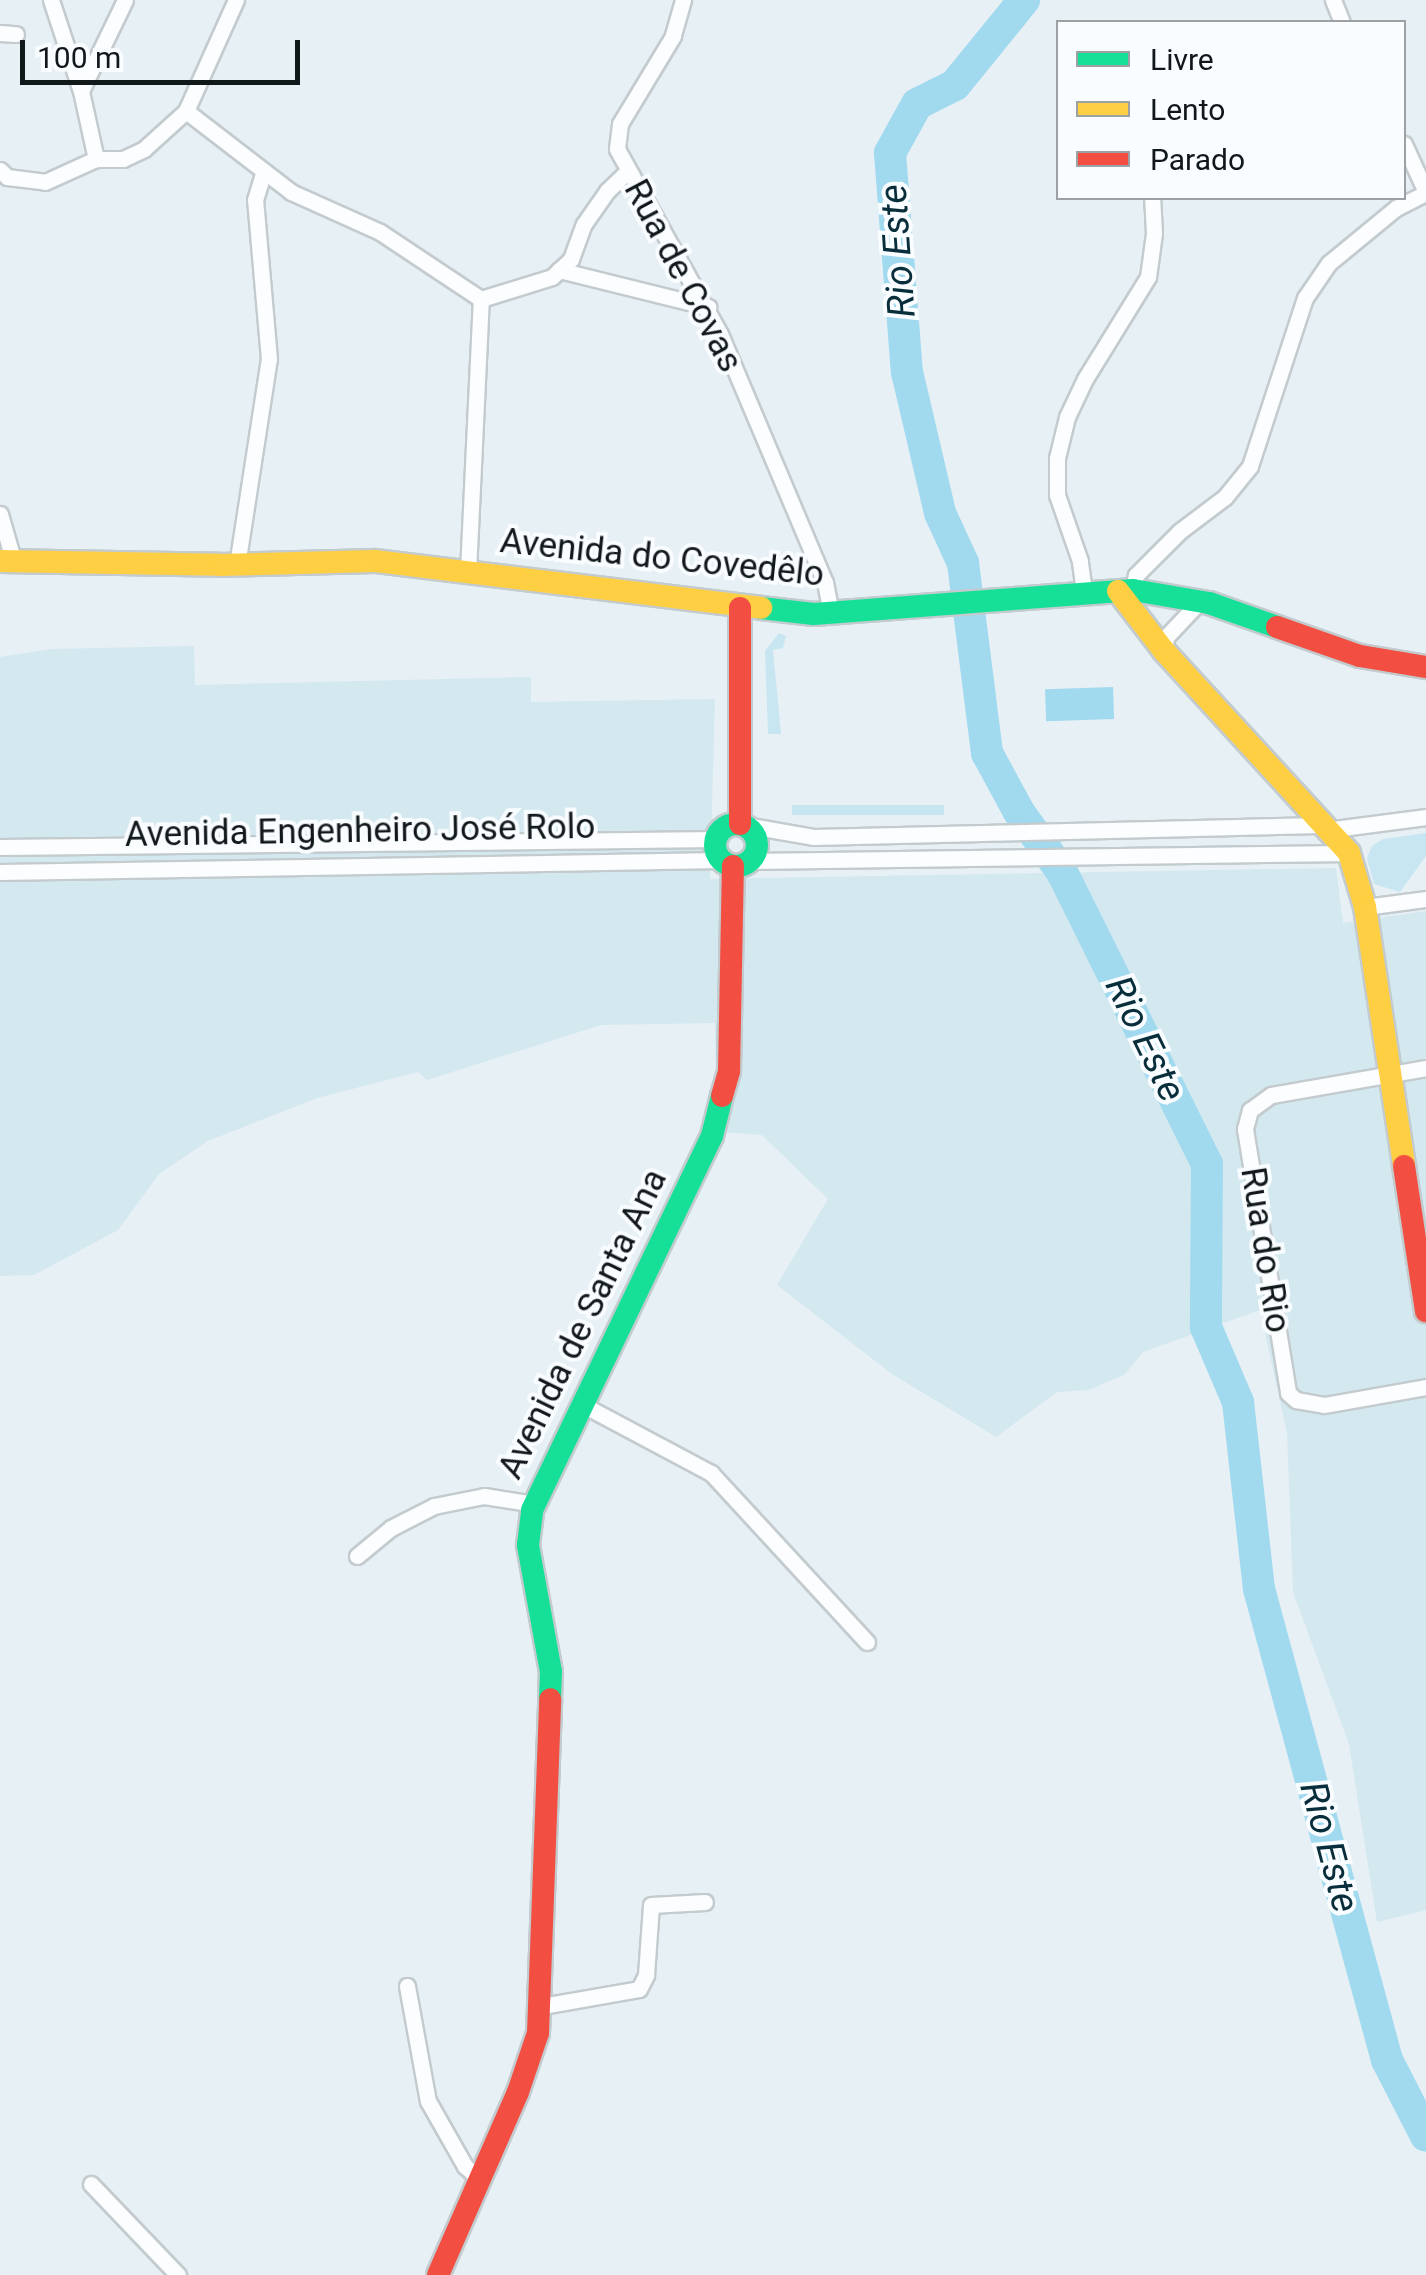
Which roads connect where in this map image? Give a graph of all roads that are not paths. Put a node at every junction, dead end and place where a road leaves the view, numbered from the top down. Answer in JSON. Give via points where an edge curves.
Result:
{"nodes":[{"id":1,"x":51,"y":0,"type":"edge"},
{"id":2,"x":125,"y":0,"type":"edge"},
{"id":3,"x":236,"y":0,"type":"edge"},
{"id":4,"x":683,"y":0,"type":"edge"},
{"id":5,"x":81,"y":91,"type":"junction"},
{"id":6,"x":186,"y":111,"type":"junction"},
{"id":7,"x":1406,"y":148,"type":"edge"},
{"id":8,"x":96,"y":160,"type":"junction"},
{"id":9,"x":0,"y":170,"type":"edge"},
{"id":10,"x":264,"y":171,"type":"junction"},
{"id":11,"x":627,"y":172,"type":"junction"},
{"id":12,"x":1426,"y":193,"type":"edge"},
{"id":13,"x":1152,"y":200,"type":"edge"},
{"id":14,"x":559,"y":270,"type":"junction"},
{"id":15,"x":481,"y":298,"type":"junction"},
{"id":16,"x":708,"y":307,"type":"junction"},
{"id":17,"x":0,"y":514,"type":"edge"},
{"id":18,"x":7,"y":560,"type":"edge"},
{"id":19,"x":237,"y":565,"type":"junction"},
{"id":20,"x":468,"y":572,"type":"junction"},
{"id":21,"x":1084,"y":591,"type":"junction"},
{"id":22,"x":1126,"y":591,"type":"junction"},
{"id":23,"x":1200,"y":601,"type":"junction"},
{"id":24,"x":740,"y":608,"type":"junction"},
{"id":25,"x":831,"y":613,"type":"junction"},
{"id":26,"x":1164,"y":651,"type":"junction"},
{"id":27,"x":1426,"y":666,"type":"edge"},
{"id":28,"x":1426,"y":817,"type":"edge"},
{"id":29,"x":742,"y":824,"type":"junction"},
{"id":30,"x":1322,"y":828,"type":"junction"},
{"id":31,"x":0,"y":847,"type":"edge"},
{"id":32,"x":1349,"y":853,"type":"junction"},
{"id":33,"x":730,"y":856,"type":"junction"},
{"id":34,"x":0,"y":872,"type":"edge"},
{"id":35,"x":1426,"y":899,"type":"edge"},
{"id":36,"x":1365,"y":907,"type":"junction"},
{"id":37,"x":1426,"y":1068,"type":"edge"},
{"id":38,"x":1390,"y":1073,"type":"junction"},
{"id":39,"x":1419,"y":1214,"type":"edge"},
{"id":40,"x":1426,"y":1311,"type":"edge"},
{"id":41,"x":1426,"y":1387,"type":"edge"},
{"id":42,"x":582,"y":1406,"type":"junction"},
{"id":43,"x":535,"y":1504,"type":"junction"},
{"id":44,"x":357,"y":1556,"type":"dead end"},
{"id":45,"x":868,"y":1642,"type":"dead end"},
{"id":46,"x":705,"y":1902,"type":"dead end"},
{"id":47,"x":407,"y":1986,"type":"dead end"},
{"id":48,"x":542,"y":2006,"type":"junction"},
{"id":49,"x":478,"y":2178,"type":"junction"},
{"id":50,"x":91,"y":2184,"type":"dead end"},
{"id":51,"x":178,"y":2275,"type":"edge"},
{"id":52,"x":438,"y":2275,"type":"edge"}],
"edges":[{"from":1,"to":5,"type":"street"},
{"from":2,"to":5,"type":"street"},
{"from":3,"to":6,"type":"street"},
{"from":4,"to":11,"type":"street","name":"Rua de Covas","via":[[674,36],[620,124],[618,149]]},
{"from":5,"to":8,"type":"street"},
{"from":6,"to":8,"type":"street","via":[[144,149],[123,160]]},
{"from":6,"to":10,"type":"street"},
{"from":7,"to":12,"type":"street"},
{"from":8,"to":9,"type":"street","via":[[45,182]]},
{"from":10,"to":15,"type":"street","via":[[291,192],[380,232]]},
{"from":10,"to":19,"type":"street","via":[[255,219],[269,358]]},
{"from":11,"to":14,"type":"street","via":[[592,213]]},
{"from":11,"to":16,"type":"street","name":"Rua de Covas"},
{"from":12,"to":22,"type":"street","via":[[1396,208],[1329,264],[1305,298],[1250,466]]},
{"from":13,"to":21,"type":"street","via":[[1148,277],[1084,380],[1057,458],[1058,495]]},
{"from":14,"to":15,"type":"street"},
{"from":14,"to":16,"type":"street"},
{"from":15,"to":20,"type":"street"},
{"from":16,"to":25,"type":"street","name":"Rua de Covas","via":[[825,582]]},
{"from":17,"to":18,"type":"street"},
{"from":18,"to":19,"type":"street","name":"Avenida do Covedêlo"},
{"from":19,"to":20,"type":"street","name":"Avenida do Covedêlo","via":[[375,561]]},
{"from":20,"to":24,"type":"street","name":"Avenida do Covedêlo"},
{"from":21,"to":22,"type":"street","name":"Avenida do Covedêlo"},
{"from":21,"to":25,"type":"street","name":"Avenida do Covedêlo"},
{"from":22,"to":23,"type":"street","name":"Avenida do Covedêlo"},
{"from":22,"to":26,"type":"street"},
{"from":23,"to":26,"type":"street","via":[[1166,637]]},
{"from":23,"to":27,"type":"street","name":"Avenida do Covedêlo","via":[[1360,656]]},
{"from":24,"to":25,"type":"street","name":"Avenida do Covedêlo"},
{"from":24,"to":29,"type":"street"},
{"from":26,"to":30,"type":"street"},
{"from":28,"to":30,"type":"street"},
{"from":29,"to":30,"type":"street","via":[[813,837]]},
{"from":29,"to":33,"type":"street","via":[[722,828]]},
{"from":29,"to":33,"type":"street","via":[[758,844]]},
{"from":30,"to":32,"type":"street"},
{"from":31,"to":33,"type":"street","name":"Avenida Engenheiro José Rolo"},
{"from":32,"to":33,"type":"street","name":"Avenida Engenheiro José Rolo"},
{"from":32,"to":36,"type":"street"},
{"from":33,"to":34,"type":"street","name":"Avenida Engenheiro José Rolo"},
{"from":33,"to":42,"type":"street","name":"Avenida de Santa Ana","via":[[729,1071],[718,1118]]},
{"from":35,"to":36,"type":"street"},
{"from":36,"to":38,"type":"street"},
{"from":37,"to":38,"type":"street"},
{"from":38,"to":39,"type":"street"},
{"from":38,"to":41,"type":"street","name":"Rua do Rio","via":[[1271,1095],[1250,1110],[1246,1129],[1288,1392],[1324,1405]]},
{"from":39,"to":40,"type":"street"},
{"from":42,"to":43,"type":"street","name":"Avenida de Santa Ana"},
{"from":42,"to":45,"type":"street","via":[[711,1473]]},
{"from":43,"to":44,"type":"street","via":[[484,1496],[434,1506]]},
{"from":43,"to":48,"type":"street","name":"Avenida de Santa Ana","via":[[528,1544],[551,1672]]},
{"from":46,"to":48,"type":"street","via":[[652,1905],[640,1989]]},
{"from":47,"to":49,"type":"street","via":[[428,2101]]},
{"from":48,"to":49,"type":"street","name":"Avenida de Santa Ana","via":[[518,2092]]},
{"from":49,"to":52,"type":"street","name":"Avenida de Santa Ana"},
{"from":50,"to":51,"type":"street"}]}
